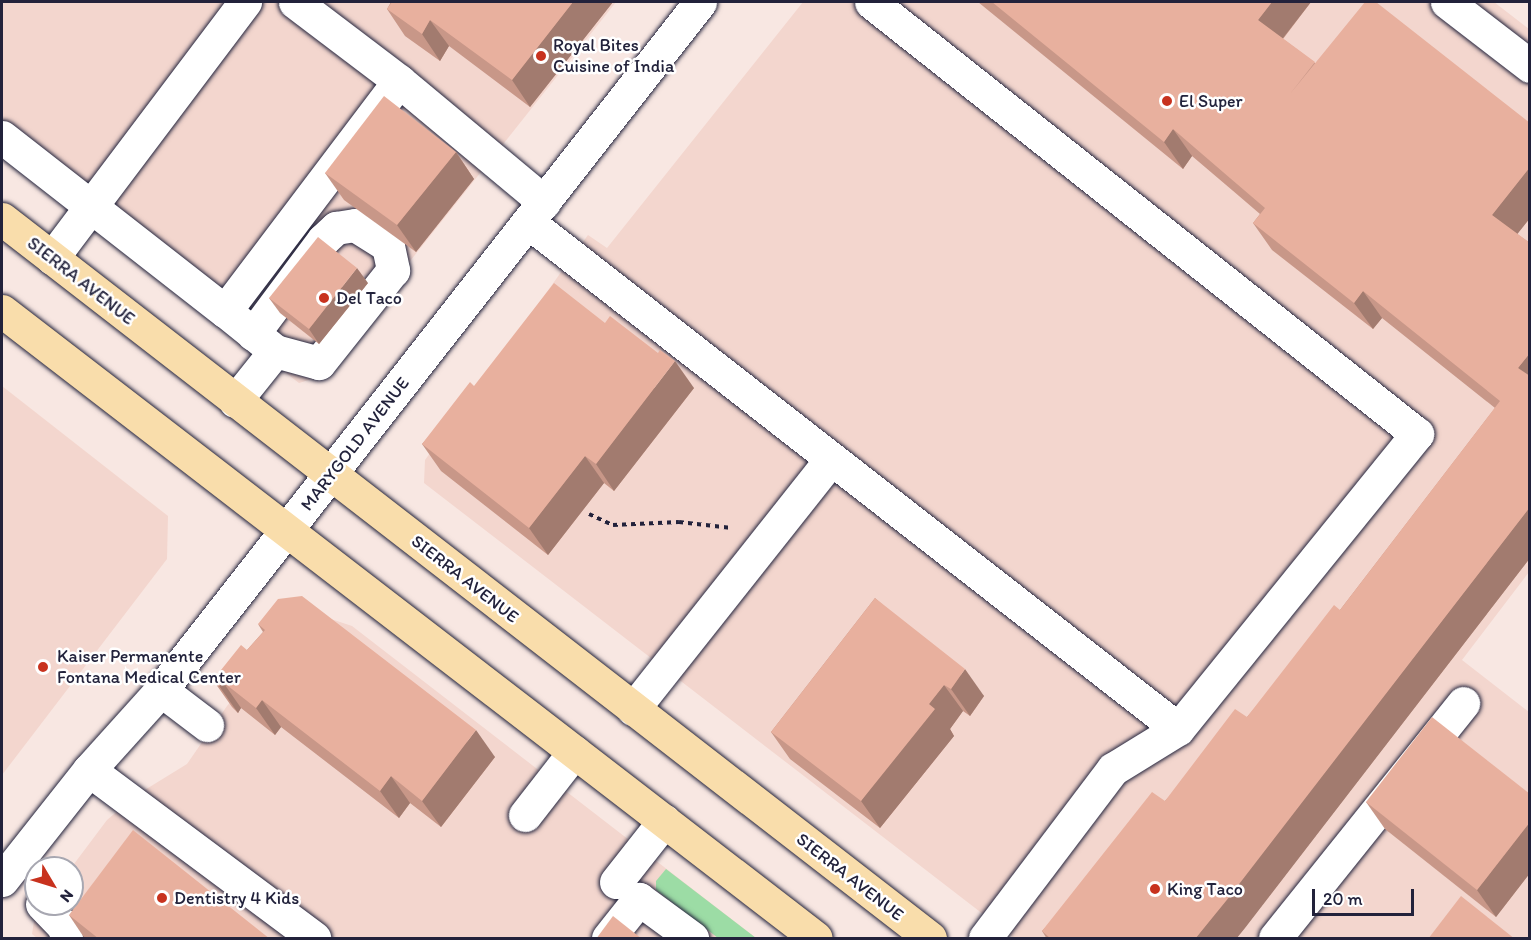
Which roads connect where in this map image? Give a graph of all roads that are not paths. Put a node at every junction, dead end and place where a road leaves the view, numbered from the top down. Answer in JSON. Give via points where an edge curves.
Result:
{"nodes":[{"id":1,"x":245,"y":2,"type":"edge"},
{"id":2,"x":295,"y":2,"type":"edge"},
{"id":3,"x":700,"y":2,"type":"edge"},
{"id":4,"x":871,"y":2,"type":"edge"},
{"id":5,"x":1447,"y":2,"type":"edge"},
{"id":6,"x":1530,"y":66,"type":"edge"},
{"id":7,"x":399,"y":81,"type":"junction"},
{"id":8,"x":2,"y":137,"type":"edge"},
{"id":9,"x":90,"y":206,"type":"junction"},
{"id":10,"x":536,"y":212,"type":"junction"},
{"id":11,"x":2,"y":219,"type":"edge"},
{"id":12,"x":52,"y":258,"type":"junction"},
{"id":13,"x":2,"y":310,"type":"edge"},
{"id":14,"x":225,"y":311,"type":"junction"},
{"id":15,"x":235,"y":400,"type":"junction"},
{"id":16,"x":831,"y":459,"type":"junction"},
{"id":17,"x":331,"y":475,"type":"junction"},
{"id":18,"x":287,"y":530,"type":"junction"},
{"id":19,"x":161,"y":690,"type":"junction"},
{"id":20,"x":1463,"y":703,"type":"dead end"},
{"id":21,"x":633,"y":709,"type":"junction"},
{"id":22,"x":207,"y":725,"type":"dead end"},
{"id":23,"x":1178,"y":729,"type":"junction"},
{"id":24,"x":574,"y":752,"type":"junction"},
{"id":25,"x":89,"y":770,"type":"junction"},
{"id":26,"x":525,"y":815,"type":"dead end"},
{"id":27,"x":664,"y":821,"type":"junction"},
{"id":28,"x":3,"y":878,"type":"edge"},
{"id":29,"x":616,"y":882,"type":"dead end"},
{"id":30,"x":24,"y":892,"type":"edge"},
{"id":31,"x":54,"y":916,"type":"edge"},
{"id":32,"x":66,"y":939,"type":"edge"},
{"id":33,"x":314,"y":939,"type":"edge"},
{"id":34,"x":608,"y":939,"type":"edge"},
{"id":35,"x":692,"y":939,"type":"edge"},
{"id":36,"x":816,"y":939,"type":"edge"},
{"id":37,"x":930,"y":939,"type":"edge"},
{"id":38,"x":985,"y":939,"type":"edge"},
{"id":39,"x":1275,"y":939,"type":"edge"}],
"edges":[{"from":1,"to":9,"type":"street"},
{"from":2,"to":7,"type":"street"},
{"from":3,"to":10,"type":"street","name":"MARYGOLD AVENUE"},
{"from":4,"to":23,"type":"street","via":[[1417,434]]},
{"from":5,"to":6,"type":"street"},
{"from":7,"to":10,"type":"street"},
{"from":7,"to":14,"type":"street"},
{"from":8,"to":9,"type":"street"},
{"from":9,"to":12,"type":"street"},
{"from":9,"to":14,"type":"street"},
{"from":10,"to":16,"type":"street"},
{"from":10,"to":17,"type":"street","name":"MARYGOLD AVENUE"},
{"from":11,"to":12,"type":"main road","name":"SIERRA AVENUE"},
{"from":12,"to":15,"type":"main road","name":"SIERRA AVENUE"},
{"from":13,"to":18,"type":"main road"},
{"from":14,"to":15,"type":"street","via":[[264,343]]},
{"from":15,"to":17,"type":"main road","name":"SIERRA AVENUE"},
{"from":16,"to":21,"type":"street"},
{"from":16,"to":23,"type":"street"},
{"from":17,"to":18,"type":"street","name":"MARYGOLD AVENUE"},
{"from":17,"to":21,"type":"main road","name":"SIERRA AVENUE"},
{"from":18,"to":19,"type":"street","name":"MARYGOLD AVENUE"},
{"from":18,"to":24,"type":"main road"},
{"from":19,"to":22,"type":"street"},
{"from":19,"to":25,"type":"street","name":"MARYGOLD AVENUE"},
{"from":20,"to":39,"type":"street"},
{"from":21,"to":37,"type":"main road","name":"SIERRA AVENUE"},
{"from":23,"to":38,"type":"street","via":[[1113,769]]},
{"from":24,"to":26,"type":"street"},
{"from":24,"to":27,"type":"main road"},
{"from":25,"to":28,"type":"street","name":"MARYGOLD AVENUE"},
{"from":25,"to":33,"type":"street"},
{"from":27,"to":29,"type":"street"},
{"from":27,"to":36,"type":"main road"},
{"from":28,"to":30,"type":"street"},
{"from":31,"to":32,"type":"street","via":[[65,928]]},
{"from":34,"to":35,"type":"street","via":[[639,899]]}]}
